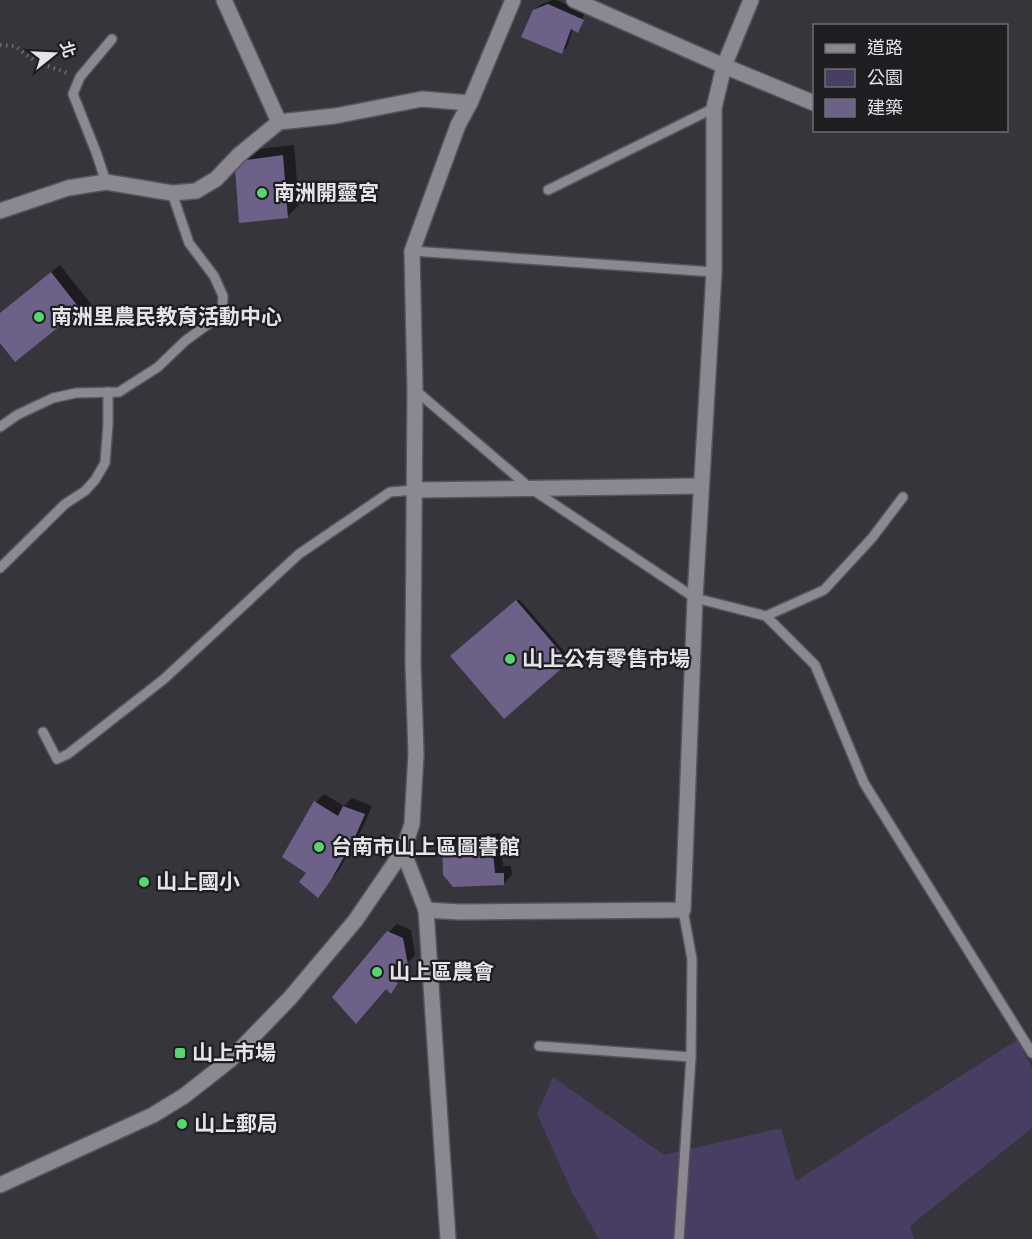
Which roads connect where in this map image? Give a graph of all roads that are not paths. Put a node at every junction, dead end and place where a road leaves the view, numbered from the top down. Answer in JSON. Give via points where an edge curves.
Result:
{"nodes":[{"id":1,"x":224,"y":0,"type":"edge"},
{"id":2,"x":513,"y":0,"type":"edge"},
{"id":3,"x":574,"y":0,"type":"edge"},
{"id":4,"x":751,"y":0,"type":"edge"},
{"id":5,"x":112,"y":39,"type":"dead end"},
{"id":6,"x":724,"y":66,"type":"junction"},
{"id":7,"x":470,"y":102,"type":"junction"},
{"id":8,"x":813,"y":103,"type":"edge"},
{"id":9,"x":714,"y":108,"type":"junction"},
{"id":10,"x":279,"y":122,"type":"junction"},
{"id":11,"x":106,"y":182,"type":"junction"},
{"id":12,"x":548,"y":190,"type":"dead end"},
{"id":13,"x":172,"y":194,"type":"junction"},
{"id":14,"x":0,"y":211,"type":"edge"},
{"id":15,"x":412,"y":251,"type":"junction"},
{"id":16,"x":714,"y":272,"type":"junction"},
{"id":17,"x":415,"y":390,"type":"junction"},
{"id":18,"x":108,"y":392,"type":"junction"},
{"id":19,"x":0,"y":427,"type":"edge"},
{"id":20,"x":700,"y":486,"type":"junction"},
{"id":21,"x":530,"y":489,"type":"junction"},
{"id":22,"x":414,"y":490,"type":"junction"},
{"id":23,"x":903,"y":496,"type":"dead end"},
{"id":24,"x":0,"y":568,"type":"edge"},
{"id":25,"x":695,"y":598,"type":"junction"},
{"id":26,"x":766,"y":616,"type":"junction"},
{"id":27,"x":43,"y":732,"type":"dead end"},
{"id":28,"x":403,"y":851,"type":"junction"},
{"id":29,"x":426,"y":910,"type":"junction"},
{"id":30,"x":683,"y":910,"type":"junction"},
{"id":31,"x":538,"y":1046,"type":"dead end"},
{"id":32,"x":1032,"y":1053,"type":"edge"},
{"id":33,"x":691,"y":1057,"type":"junction"},
{"id":34,"x":2,"y":1180,"type":"edge"},
{"id":35,"x":448,"y":1239,"type":"edge"},
{"id":36,"x":679,"y":1239,"type":"edge"}],
"edges":[{"from":1,"to":10,"type":"street"},
{"from":2,"to":7,"type":"street"},
{"from":3,"to":6,"type":"street"},
{"from":4,"to":6,"type":"street"},
{"from":5,"to":11,"type":"lane","via":[[80,77],[73,94]]},
{"from":6,"to":8,"type":"street"},
{"from":6,"to":9,"type":"street"},
{"from":7,"to":10,"type":"street","via":[[422,99]]},
{"from":7,"to":15,"type":"street","via":[[458,124]]},
{"from":9,"to":12,"type":"lane"},
{"from":9,"to":16,"type":"street"},
{"from":10,"to":13,"type":"street","via":[[216,179],[196,191]]},
{"from":11,"to":13,"type":"street"},
{"from":11,"to":14,"type":"street","via":[[68,188]]},
{"from":13,"to":18,"type":"lane","via":[[189,243],[214,276],[223,296],[222,314],[158,367],[119,392]]},
{"from":15,"to":16,"type":"lane"},
{"from":15,"to":17,"type":"street"},
{"from":16,"to":20,"type":"street"},
{"from":17,"to":21,"type":"lane"},
{"from":17,"to":22,"type":"street"},
{"from":18,"to":19,"type":"lane","via":[[53,398]]},
{"from":18,"to":24,"type":"lane","via":[[105,463],[95,480]]},
{"from":20,"to":21,"type":"street"},
{"from":20,"to":25,"type":"street"},
{"from":21,"to":22,"type":"street"},
{"from":21,"to":25,"type":"lane"},
{"from":22,"to":27,"type":"lane","via":[[390,492],[299,554],[164,680],[68,754],[57,759]]},
{"from":22,"to":28,"type":"street","via":[[416,754],[412,824]]},
{"from":23,"to":26,"type":"lane","via":[[872,538],[824,590]]},
{"from":25,"to":26,"type":"lane"},
{"from":25,"to":30,"type":"street"},
{"from":26,"to":32,"type":"lane","via":[[815,665],[864,783]]},
{"from":28,"to":29,"type":"street"},
{"from":28,"to":34,"type":"street","via":[[355,921],[290,998],[230,1060],[153,1115]]},
{"from":29,"to":30,"type":"street"},
{"from":29,"to":35,"type":"street"},
{"from":30,"to":33,"type":"lane","via":[[692,958]]},
{"from":31,"to":33,"type":"lane"},
{"from":33,"to":36,"type":"lane"}]}
